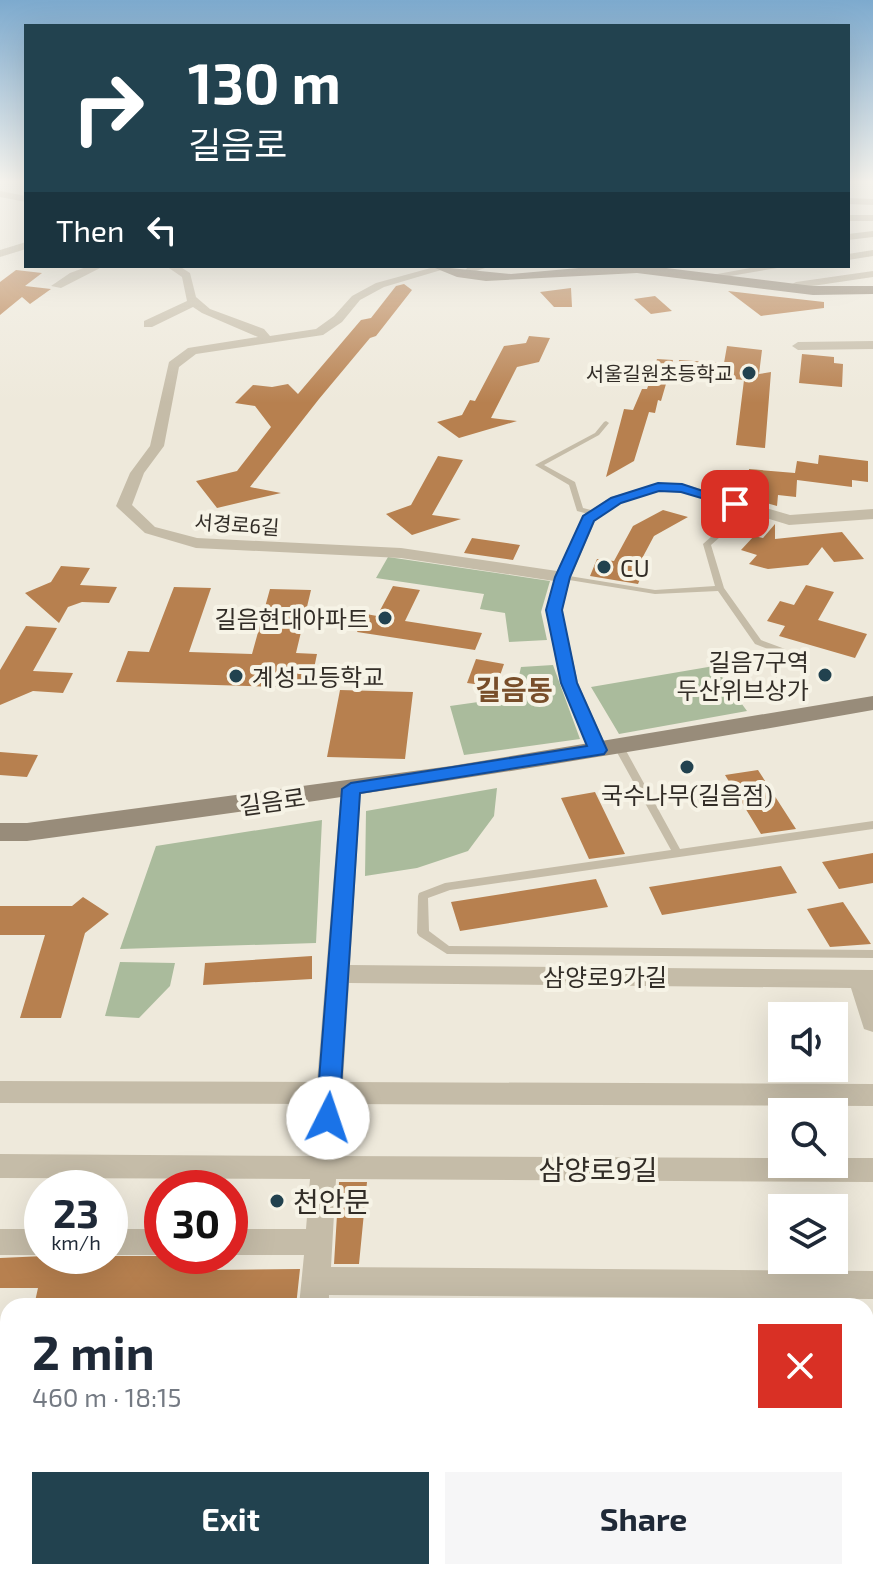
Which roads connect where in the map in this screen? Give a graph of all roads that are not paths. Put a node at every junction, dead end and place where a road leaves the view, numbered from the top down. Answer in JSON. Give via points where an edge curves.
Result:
{"nodes":[{"id":1,"x":0,"y":256,"type":"edge"},
{"id":2,"x":850,"y":260,"type":"edge"},
{"id":3,"x":13,"y":261,"type":"dead end"},
{"id":4,"x":61,"y":268,"type":"edge"},
{"id":5,"x":94,"y":268,"type":"edge"},
{"id":6,"x":175,"y":268,"type":"edge"},
{"id":7,"x":437,"y":268,"type":"edge"},
{"id":8,"x":444,"y":268,"type":"edge"},
{"id":9,"x":477,"y":268,"type":"edge"},
{"id":10,"x":605,"y":268,"type":"edge"},
{"id":11,"x":645,"y":268,"type":"edge"},
{"id":12,"x":770,"y":268,"type":"edge"},
{"id":13,"x":468,"y":274,"type":"junction"},
{"id":14,"x":871,"y":274,"type":"edge"},
{"id":15,"x":71,"y":277,"type":"junction"},
{"id":16,"x":707,"y":277,"type":"junction"},
{"id":17,"x":57,"y":286,"type":"dead end"},
{"id":18,"x":789,"y":289,"type":"junction"},
{"id":19,"x":873,"y":290,"type":"edge"},
{"id":20,"x":196,"y":302,"type":"junction"},
{"id":21,"x":148,"y":324,"type":"dead end"},
{"id":22,"x":267,"y":340,"type":"junction"},
{"id":23,"x":873,"y":345,"type":"edge"},
{"id":24,"x":798,"y":346,"type":"dead end"},
{"id":25,"x":606,"y":423,"type":"dead end"},
{"id":26,"x":596,"y":514,"type":"junction"},
{"id":27,"x":873,"y":514,"type":"edge"},
{"id":28,"x":724,"y":530,"type":"dead end"},
{"id":29,"x":563,"y":577,"type":"junction"},
{"id":30,"x":720,"y":588,"type":"junction"},
{"id":31,"x":782,"y":651,"type":"dead end"},
{"id":32,"x":873,"y":703,"type":"edge"},
{"id":33,"x":608,"y":749,"type":"junction"},
{"id":34,"x":351,"y":789,"type":"junction"},
{"id":35,"x":873,"y":825,"type":"edge"},
{"id":36,"x":0,"y":832,"type":"edge"},
{"id":37,"x":678,"y":854,"type":"junction"},
{"id":38,"x":873,"y":954,"type":"edge"},
{"id":39,"x":338,"y":974,"type":"junction"},
{"id":40,"x":867,"y":979,"type":"edge"},
{"id":41,"x":873,"y":1022,"type":"edge"},
{"id":42,"x":0,"y":1092,"type":"edge"},
{"id":43,"x":329,"y":1093,"type":"junction"},
{"id":44,"x":873,"y":1095,"type":"edge"},
{"id":45,"x":0,"y":1166,"type":"edge"},
{"id":46,"x":324,"y":1168,"type":"junction"},
{"id":47,"x":873,"y":1170,"type":"edge"},
{"id":48,"x":0,"y":1242,"type":"edge"},
{"id":49,"x":24,"y":1242,"type":"edge"},
{"id":50,"x":248,"y":1242,"type":"edge"},
{"id":51,"x":319,"y":1242,"type":"junction"},
{"id":52,"x":873,"y":1285,"type":"edge"},
{"id":53,"x":315,"y":1294,"type":"edge"}],
"edges":[{"from":1,"to":3,"type":"street"},
{"from":2,"to":14,"type":"street"},
{"from":4,"to":15,"type":"street","via":[[55,274]]},
{"from":5,"to":15,"type":"street"},
{"from":6,"to":20,"type":"street","via":[[187,274],[190,298]]},
{"from":7,"to":22,"type":"street","name":"서경로6길","via":[[356,298],[319,332]]},
{"from":8,"to":13,"type":"street"},
{"from":9,"to":13,"type":"street"},
{"from":10,"to":13,"type":"street","via":[[527,278]]},
{"from":11,"to":16,"type":"street"},
{"from":12,"to":16,"type":"street"},
{"from":14,"to":18,"type":"street"},
{"from":15,"to":17,"type":"street"},
{"from":16,"to":18,"type":"street"},
{"from":18,"to":19,"type":"street"},
{"from":20,"to":21,"type":"street"},
{"from":20,"to":22,"type":"street"},
{"from":22,"to":29,"type":"street","name":"서경로6길","via":[[192,351],[173,365],[157,446],[137,473],[124,506],[150,530],[196,543],[401,553]]},
{"from":23,"to":24,"type":"street"},
{"from":25,"to":26,"type":"lane","via":[[597,434],[539,465],[572,484],[580,509]]},
{"from":26,"to":27,"type":"street","via":[[616,500],[658,487],[682,488],[789,520]]},
{"from":26,"to":29,"type":"street","via":[[588,519]]},
{"from":28,"to":30,"type":"lane","via":[[707,544]]},
{"from":29,"to":30,"type":"lane","via":[[655,592]]},
{"from":29,"to":33,"type":"street","via":[[554,610],[569,683]]},
{"from":30,"to":31,"type":"lane","via":[[758,642]]},
{"from":32,"to":33,"type":"street","name":"길음로"},
{"from":33,"to":34,"type":"street","name":"길음로"},
{"from":33,"to":37,"type":"lane"},
{"from":34,"to":36,"type":"street","name":"길음로"},
{"from":34,"to":39,"type":"street"},
{"from":35,"to":37,"type":"lane"},
{"from":37,"to":38,"type":"lane","via":[[449,886],[423,896],[423,933],[447,950]]},
{"from":39,"to":40,"type":"street","name":"삼양로9가길"},
{"from":39,"to":43,"type":"street"},
{"from":40,"to":41,"type":"street"},
{"from":42,"to":43,"type":"street"},
{"from":43,"to":44,"type":"street"},
{"from":43,"to":46,"type":"street"},
{"from":45,"to":46,"type":"street","name":"삼양로9길"},
{"from":46,"to":47,"type":"street","name":"삼양로9길"},
{"from":46,"to":51,"type":"street"},
{"from":48,"to":49,"type":"street"},
{"from":50,"to":51,"type":"street"},
{"from":51,"to":53,"type":"street"},
{"from":52,"to":53,"type":"street"}]}
